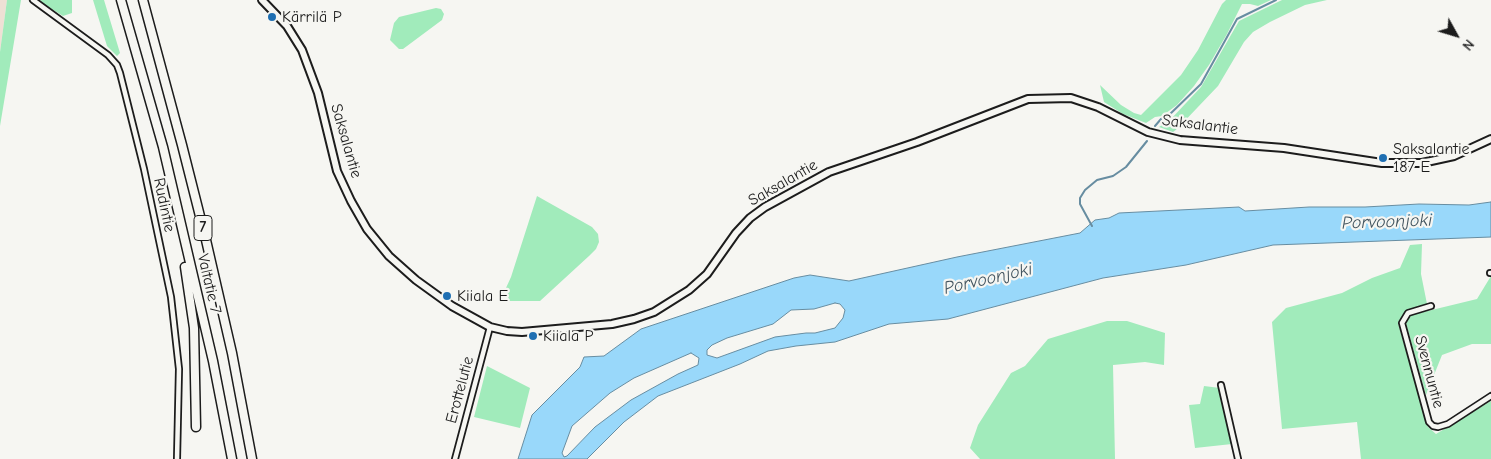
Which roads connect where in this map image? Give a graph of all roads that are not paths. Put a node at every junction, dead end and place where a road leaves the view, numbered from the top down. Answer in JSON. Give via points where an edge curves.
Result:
{"nodes":[{"id":1,"x":33,"y":0,"type":"edge"},
{"id":2,"x":122,"y":0,"type":"edge"},
{"id":3,"x":143,"y":0,"type":"edge"},
{"id":4,"x":262,"y":0,"type":"edge"},
{"id":5,"x":1491,"y":138,"type":"edge"},
{"id":6,"x":171,"y":186,"type":"junction"},
{"id":7,"x":1432,"y":306,"type":"dead end"},
{"id":8,"x":490,"y":327,"type":"junction"},
{"id":9,"x":1221,"y":386,"type":"dead end"},
{"id":10,"x":1491,"y":396,"type":"edge"},
{"id":11,"x":196,"y":427,"type":"dead end"},
{"id":12,"x":177,"y":459,"type":"edge"},
{"id":13,"x":232,"y":459,"type":"edge"},
{"id":14,"x":252,"y":459,"type":"edge"},
{"id":15,"x":455,"y":459,"type":"edge"},
{"id":16,"x":1238,"y":459,"type":"edge"}],
"edges":[{"from":1,"to":12,"type":"street","name":"Rudintie","via":[[108,54],[120,73],[171,297],[178,369]]},
{"from":2,"to":6,"type":"highway","name":"Valtatie 7","number":"7"},
{"from":3,"to":14,"type":"highway","name":"Valtatie 7","number":"7","via":[[204,231]]},
{"from":4,"to":8,"type":"street","name":"Saksalantie","via":[[287,26],[302,50],[318,93],[337,171],[367,229],[389,256],[416,280],[452,306]]},
{"from":5,"to":8,"type":"street","name":"Saksalantie","via":[[1454,156],[1422,163],[1382,163],[1284,148],[1180,140],[1148,132],[1098,107],[1071,98],[1028,99],[829,172],[765,207],[736,234],[707,274],[690,290],[654,312],[603,325],[522,332]]},
{"from":6,"to":11,"type":"highway","via":[[194,328]]},
{"from":6,"to":13,"type":"highway","name":"Valtatie 7","number":"7","via":[[213,360]]},
{"from":7,"to":10,"type":"street","name":"Svennuntie","via":[[1408,313],[1402,323],[1429,422],[1438,428],[1448,424]]},
{"from":8,"to":15,"type":"street","name":"Erottelutie"},
{"from":9,"to":16,"type":"street"}]}
